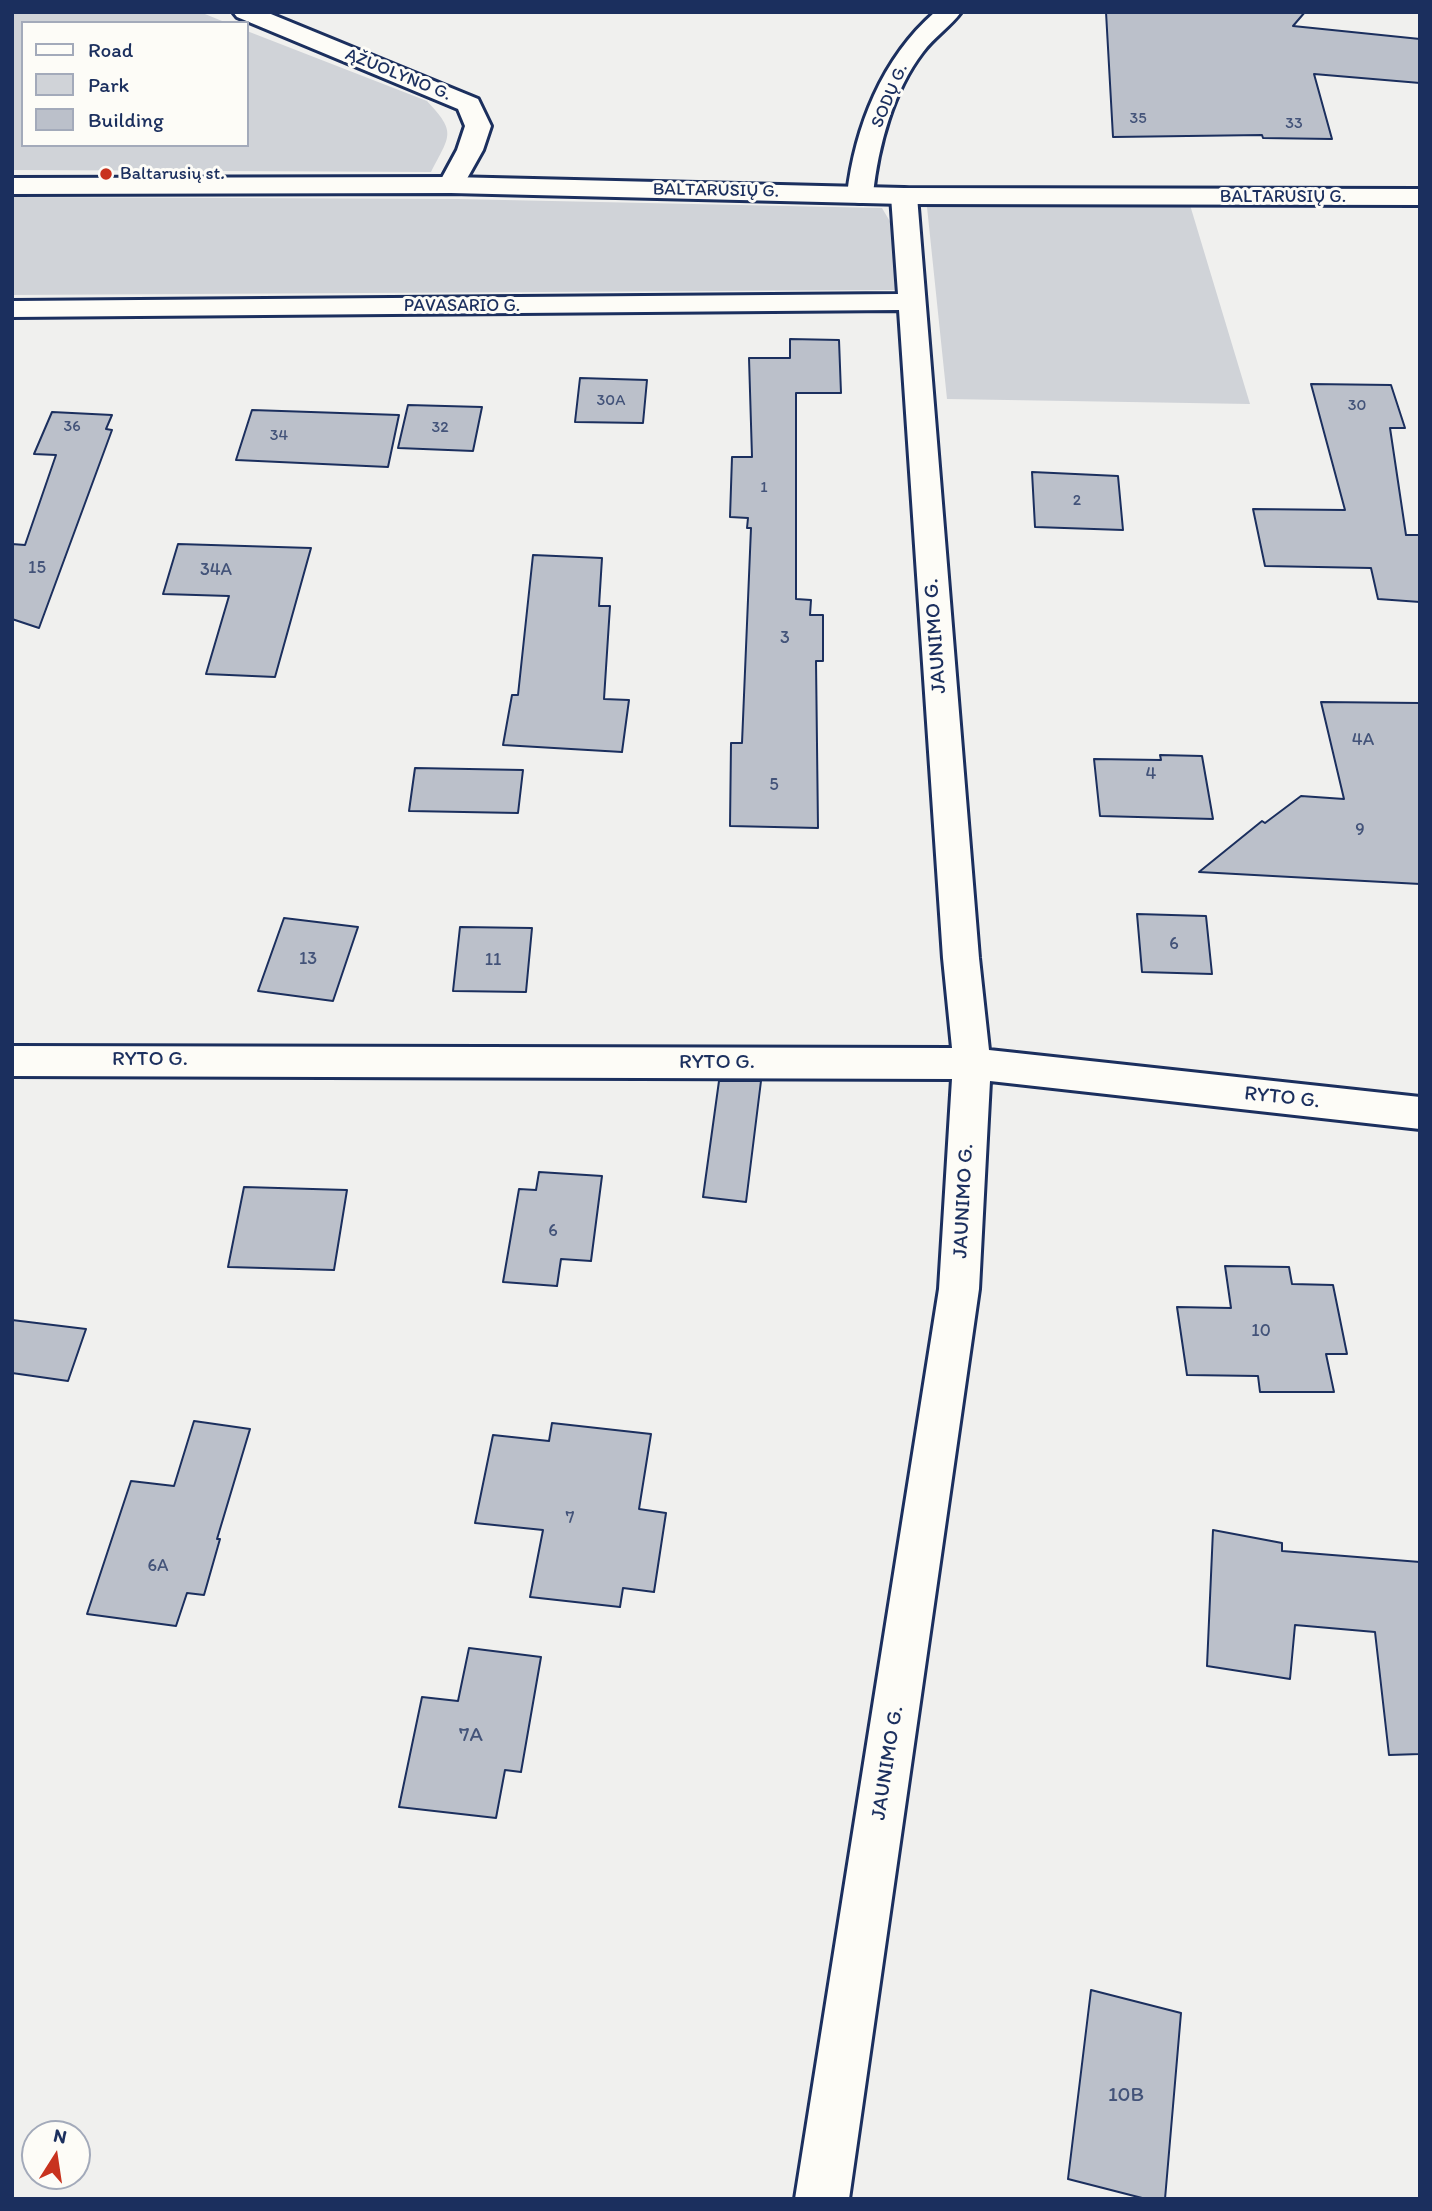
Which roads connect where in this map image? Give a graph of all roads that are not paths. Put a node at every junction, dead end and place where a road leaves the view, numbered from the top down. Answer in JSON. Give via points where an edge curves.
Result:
{"nodes":[{"id":1,"x":245,"y":12,"type":"edge"},
{"id":2,"x":949,"y":12,"type":"edge"},
{"id":3,"x":452,"y":185,"type":"junction"},
{"id":4,"x":12,"y":186,"type":"edge"},
{"id":5,"x":860,"y":195,"type":"junction"},
{"id":6,"x":904,"y":196,"type":"junction"},
{"id":7,"x":1420,"y":197,"type":"edge"},
{"id":8,"x":912,"y":302,"type":"junction"},
{"id":9,"x":12,"y":309,"type":"edge"},
{"id":10,"x":12,"y":1061,"type":"edge"},
{"id":11,"x":972,"y":1064,"type":"junction"},
{"id":12,"x":1420,"y":1113,"type":"edge"},
{"id":13,"x":822,"y":2199,"type":"edge"}],
"edges":[{"from":1,"to":3,"type":"street","name":"ĄŽUOLYNO G.","via":[[469,104],[478,127]]},
{"from":2,"to":5,"type":"street","name":"SODŲ G.","via":[[922,37],[892,83],[861,174]]},
{"from":3,"to":4,"type":"street","name":"BALTARUSIŲ G."},
{"from":3,"to":5,"type":"street","name":"BALTARUSIŲ G."},
{"from":5,"to":6,"type":"street","name":"BALTARUSIŲ G."},
{"from":6,"to":7,"type":"street","name":"BALTARUSIŲ G."},
{"from":6,"to":8,"type":"street","name":"JAUNIMO G."},
{"from":8,"to":9,"type":"street","name":"PAVASARIO G."},
{"from":8,"to":11,"type":"street","name":"JAUNIMO G."},
{"from":10,"to":11,"type":"street","name":"RYTO G."},
{"from":11,"to":12,"type":"street","name":"RYTO G."},
{"from":11,"to":13,"type":"street","name":"JAUNIMO G.","via":[[959,1289]]}]}
